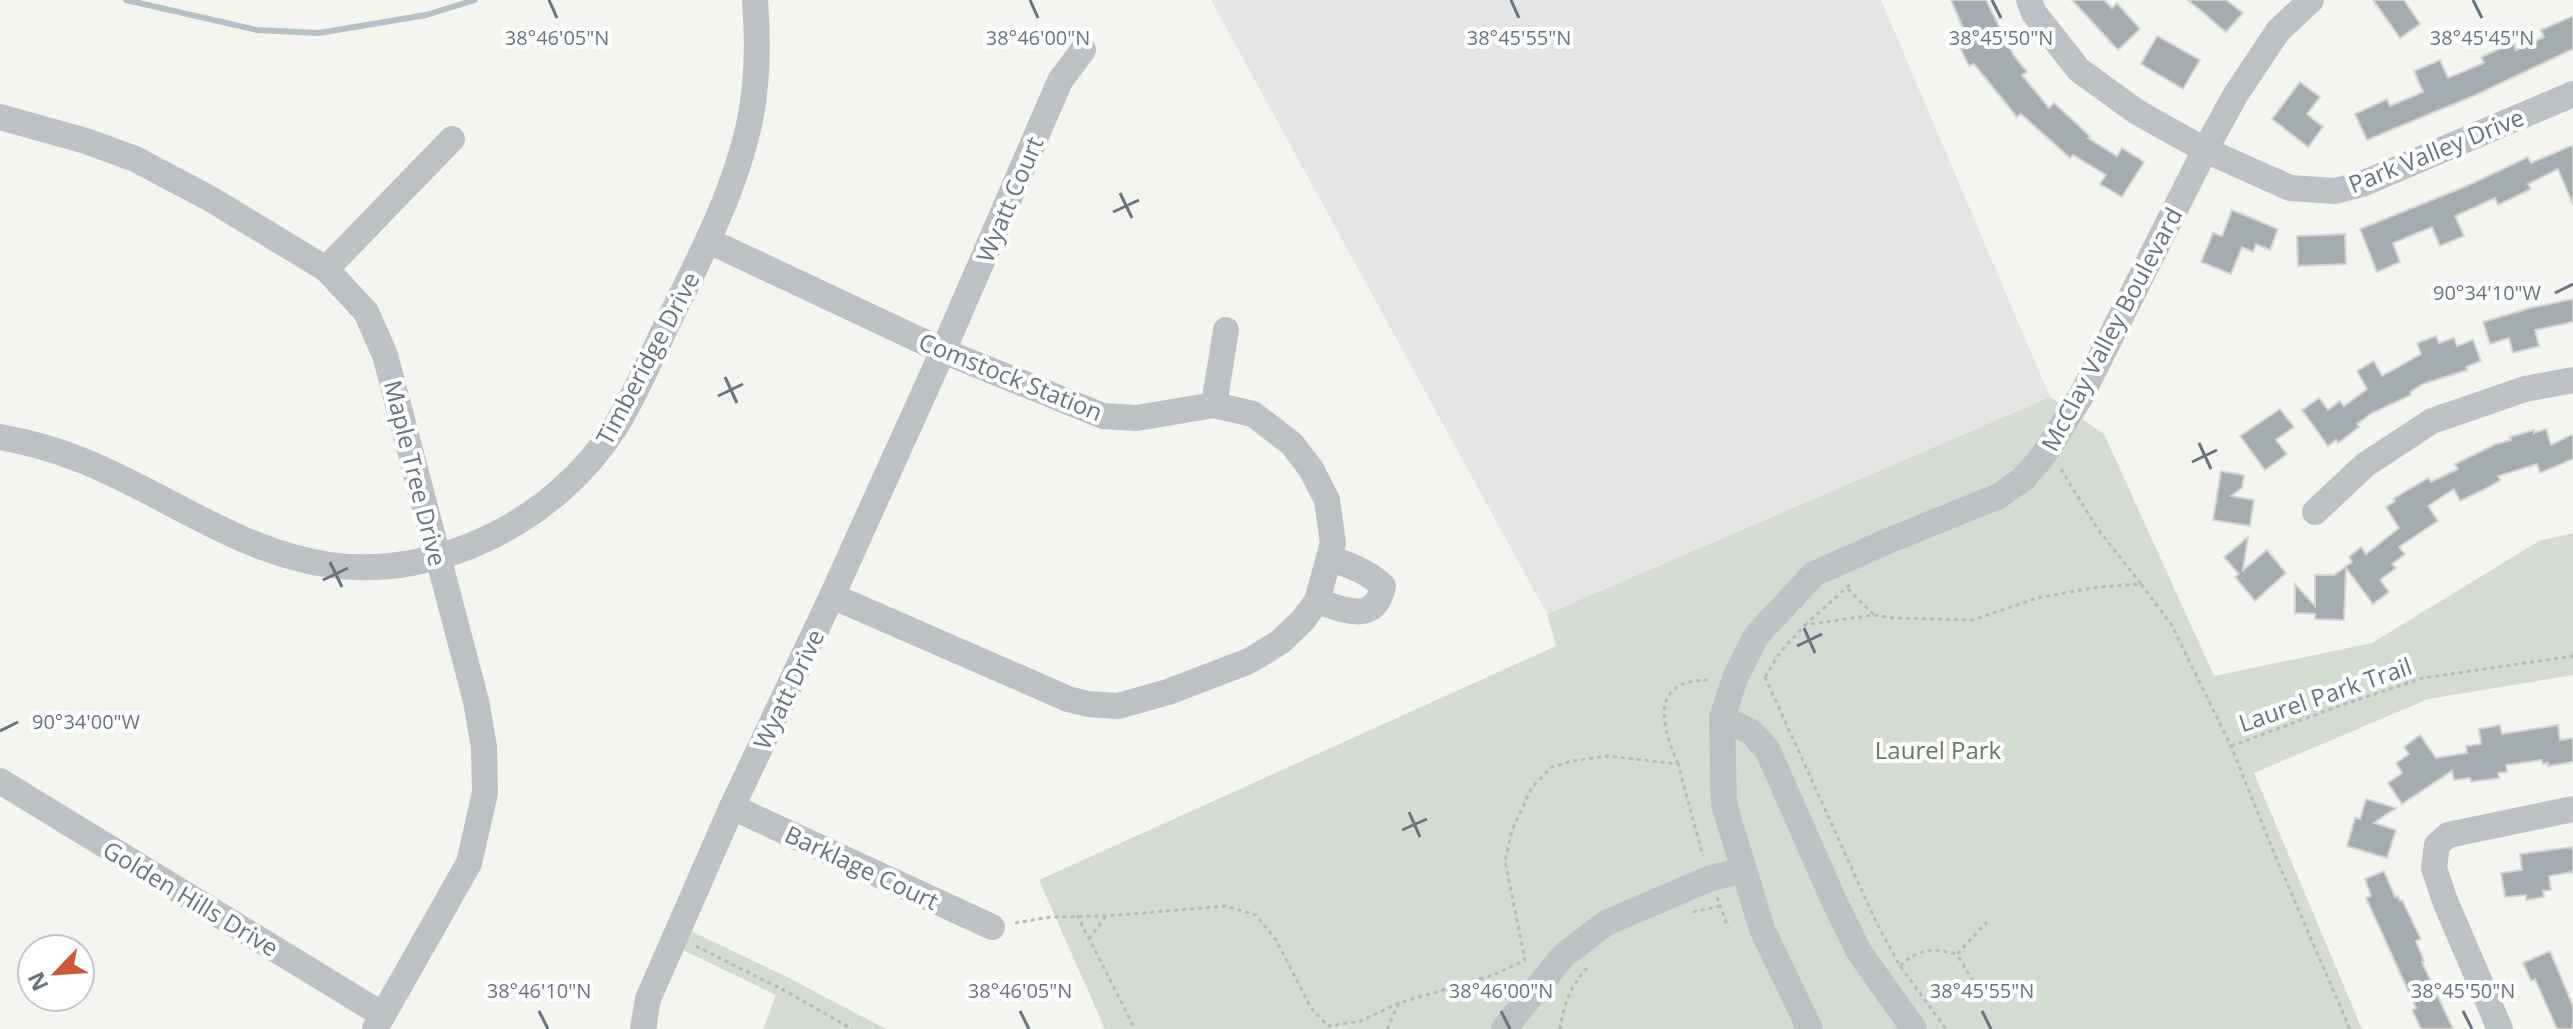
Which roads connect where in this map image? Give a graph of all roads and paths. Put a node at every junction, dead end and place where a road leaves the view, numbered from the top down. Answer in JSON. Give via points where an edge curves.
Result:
{"nodes":[{"id":1,"x":755,"y":0,"type":"edge"},
{"id":2,"x":2029,"y":0,"type":"edge"},
{"id":3,"x":2311,"y":0,"type":"edge"},
{"id":4,"x":1083,"y":50,"type":"dead end"},
{"id":5,"x":2573,"y":94,"type":"edge"},
{"id":6,"x":0,"y":117,"type":"edge"},
{"id":7,"x":452,"y":139,"type":"dead end"},
{"id":8,"x":2205,"y":150,"type":"junction"},
{"id":9,"x":709,"y":241,"type":"junction"},
{"id":10,"x":326,"y":269,"type":"junction"},
{"id":11,"x":1226,"y":330,"type":"dead end"},
{"id":12,"x":943,"y":351,"type":"junction"},
{"id":13,"x":2573,"y":380,"type":"edge"},
{"id":14,"x":1214,"y":405,"type":"junction"},
{"id":15,"x":0,"y":437,"type":"edge"},
{"id":16,"x":2059,"y":465,"type":"dead end"},
{"id":17,"x":2315,"y":512,"type":"dead end"},
{"id":18,"x":1329,"y":558,"type":"junction"},
{"id":19,"x":438,"y":559,"type":"junction"},
{"id":20,"x":2141,"y":584,"type":"junction"},
{"id":21,"x":1848,"y":589,"type":"dead end"},
{"id":22,"x":832,"y":596,"type":"junction"},
{"id":23,"x":1317,"y":601,"type":"junction"},
{"id":24,"x":1874,"y":615,"type":"junction"},
{"id":25,"x":2573,"y":656,"type":"edge"},
{"id":26,"x":1765,"y":677,"type":"dead end"},
{"id":27,"x":1722,"y":718,"type":"junction"},
{"id":28,"x":2231,"y":746,"type":"junction"},
{"id":29,"x":0,"y":781,"type":"edge"},
{"id":30,"x":732,"y":807,"type":"junction"},
{"id":31,"x":2573,"y":809,"type":"edge"},
{"id":32,"x":1744,"y":870,"type":"junction"},
{"id":33,"x":1711,"y":878,"type":"junction"},
{"id":34,"x":1720,"y":906,"type":"junction"},
{"id":35,"x":1682,"y":914,"type":"dead end"},
{"id":36,"x":1077,"y":915,"type":"junction"},
{"id":37,"x":1106,"y":916,"type":"junction"},
{"id":38,"x":1987,"y":922,"type":"dead end"},
{"id":39,"x":992,"y":927,"type":"joint"},
{"id":40,"x":1728,"y":928,"type":"dead end"},
{"id":41,"x":675,"y":935,"type":"junction"},
{"id":42,"x":1089,"y":939,"type":"junction"},
{"id":43,"x":1957,"y":954,"type":"junction"},
{"id":44,"x":1900,"y":966,"type":"dead end"},
{"id":45,"x":1587,"y":967,"type":"dead end"},
{"id":46,"x":1981,"y":995,"type":"dead end"},
{"id":47,"x":1399,"y":1003,"type":"junction"},
{"id":48,"x":379,"y":1022,"type":"edge"},
{"id":49,"x":643,"y":1029,"type":"edge"},
{"id":50,"x":852,"y":1029,"type":"edge"},
{"id":51,"x":1135,"y":1029,"type":"edge"},
{"id":52,"x":1387,"y":1029,"type":"edge"},
{"id":53,"x":1504,"y":1029,"type":"edge"},
{"id":54,"x":1560,"y":1029,"type":"edge"},
{"id":55,"x":1810,"y":1029,"type":"edge"},
{"id":56,"x":1914,"y":1029,"type":"edge"},
{"id":57,"x":2350,"y":1029,"type":"edge"},
{"id":58,"x":2500,"y":1029,"type":"edge"}],
"edges":[{"from":1,"to":9,"type":"street","name":"Timberidge Drive","via":[[750,120]]},
{"from":2,"to":8,"type":"street","name":"Park Valley Drive","via":[[2079,70],[2137,112]]},
{"from":3,"to":8,"type":"street","name":"McClay Valley Boulevard","via":[[2278,31]]},
{"from":4,"to":12,"type":"street","name":"Wyatt Court","via":[[1060,81]]},
{"from":5,"to":8,"type":"street","name":"Park Valley Drive","via":[[2392,173],[2335,191],[2290,188]]},
{"from":6,"to":10,"type":"street","name":"Maple Tree Drive","via":[[135,159]]},
{"from":7,"to":10,"type":"street"},
{"from":8,"to":27,"type":"street","name":"McClay Valley Boulevard","via":[[2081,396],[2043,456],[1999,496],[1814,574],[1756,636]]},
{"from":9,"to":12,"type":"street","name":"Comstock Station"},
{"from":9,"to":19,"type":"street","name":"Timberidge Drive","via":[[615,428],[590,461],[536,512]]},
{"from":10,"to":19,"type":"street","name":"Maple Tree Drive","via":[[366,312],[385,355]]},
{"from":11,"to":14,"type":"street"},
{"from":12,"to":14,"type":"street","name":"Comstock Station","via":[[1103,416],[1137,418]]},
{"from":12,"to":22,"type":"street","name":"Wyatt Drive"},
{"from":13,"to":17,"type":"street","via":[[2525,389],[2432,421],[2365,465]]},
{"from":14,"to":18,"type":"street","name":"Comstock Station","via":[[1253,414],[1292,444],[1311,469],[1327,500],[1333,543]]},
{"from":15,"to":19,"type":"street","name":"Timberidge Drive","via":[[40,444],[84,461],[263,549],[330,565],[367,567]]},
{"from":16,"to":20,"type":"path","name":"Laurel Park Trail","via":[[2097,528]]},
{"from":18,"to":23,"type":"street","name":"Comstock Station"},
{"from":18,"to":23,"type":"street","via":[[1374,578],[1383,586],[1380,600],[1360,612]]},
{"from":19,"to":48,"type":"street","name":"Maple Tree Drive","via":[[476,701],[485,793],[469,863]]},
{"from":20,"to":24,"type":"path","via":[[2037,598],[1973,620]]},
{"from":20,"to":28,"type":"path","name":"Laurel Park Trail","via":[[2171,624]]},
{"from":21,"to":24,"type":"path"},
{"from":22,"to":23,"type":"street","name":"Comstock Station","via":[[1068,699],[1118,706],[1249,661],[1280,642]]},
{"from":22,"to":30,"type":"street","name":"Wyatt Drive"},
{"from":24,"to":26,"type":"path","via":[[1805,625]]},
{"from":25,"to":28,"type":"path","name":"Laurel Park Trail","via":[[2423,678]]},
{"from":27,"to":32,"type":"street","name":"McClay Valley Boulevard","via":[[1724,804]]},
{"from":27,"to":56,"type":"street","via":[[1751,732],[1767,749],[1859,952]]},
{"from":28,"to":57,"type":"path","name":"Laurel Park Trail"},
{"from":29,"to":48,"type":"street","name":"Golden Hills Drive"},
{"from":30,"to":39,"type":"street","name":"Barklage Court"},
{"from":30,"to":41,"type":"street","name":"Wyatt Drive"},
{"from":31,"to":58,"type":"street","via":[[2448,835],[2437,845],[2434,868],[2445,901]]},
{"from":32,"to":33,"type":"street"},
{"from":32,"to":55,"type":"street","name":"McClay Valley Boulevard","via":[[1762,929]]},
{"from":33,"to":34,"type":"path"},
{"from":33,"to":47,"type":"path","via":[[1678,764],[1607,756],[1552,767],[1532,787],[1512,830],[1505,861],[1525,960]]},
{"from":33,"to":53,"type":"street","via":[[1606,923],[1563,956]]},
{"from":34,"to":35,"type":"path"},
{"from":34,"to":40,"type":"path"},
{"from":36,"to":37,"type":"path"},
{"from":36,"to":39,"type":"path"},
{"from":36,"to":42,"type":"path"},
{"from":37,"to":42,"type":"path"},
{"from":37,"to":47,"type":"path","via":[[1226,906],[1256,915],[1276,940],[1311,1008],[1328,1026],[1361,1021]]},
{"from":38,"to":43,"type":"path"},
{"from":41,"to":49,"type":"street","name":"Wyatt Drive","via":[[648,999]]},
{"from":41,"to":50,"type":"path"},
{"from":42,"to":51,"type":"path"},
{"from":43,"to":44,"type":"path","via":[[1922,950]]},
{"from":43,"to":46,"type":"path"},
{"from":45,"to":54,"type":"path","via":[[1563,1007]]},
{"from":47,"to":52,"type":"path"}]}
